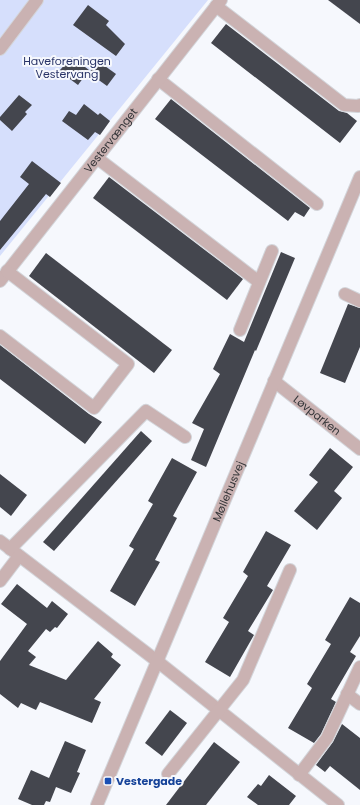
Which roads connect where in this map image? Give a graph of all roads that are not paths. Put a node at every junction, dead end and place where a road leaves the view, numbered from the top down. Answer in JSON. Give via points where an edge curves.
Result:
{"nodes":[{"id":1,"x":37,"y":0,"type":"edge"},
{"id":2,"x":218,"y":3,"type":"edge"},
{"id":3,"x":0,"y":49,"type":"edge"},
{"id":4,"x":158,"y":80,"type":"junction"},
{"id":5,"x":360,"y":105,"type":"edge"},
{"id":6,"x":97,"y":158,"type":"junction"},
{"id":7,"x":360,"y":178,"type":"edge"},
{"id":8,"x":317,"y":204,"type":"dead end"},
{"id":9,"x":272,"y":251,"type":"dead end"},
{"id":10,"x":4,"y":276,"type":"edge"},
{"id":11,"x":259,"y":282,"type":"junction"},
{"id":12,"x":344,"y":294,"type":"dead end"},
{"id":13,"x":360,"y":301,"type":"edge"},
{"id":14,"x":240,"y":330,"type":"dead end"},
{"id":15,"x":0,"y":336,"type":"edge"},
{"id":16,"x":274,"y":381,"type":"junction"},
{"id":17,"x":185,"y":438,"type":"dead end"},
{"id":18,"x":360,"y":449,"type":"edge"},
{"id":19,"x":0,"y":541,"type":"edge"},
{"id":20,"x":15,"y":552,"type":"junction"},
{"id":21,"x":290,"y":570,"type":"dead end"},
{"id":22,"x":0,"y":581,"type":"edge"},
{"id":23,"x":157,"y":661,"type":"junction"},
{"id":24,"x":360,"y":667,"type":"edge"},
{"id":25,"x":347,"y":694,"type":"junction"},
{"id":26,"x":360,"y":704,"type":"edge"},
{"id":27,"x":219,"y":710,"type":"junction"},
{"id":28,"x":168,"y":774,"type":"dead end"},
{"id":29,"x":299,"y":775,"type":"junction"},
{"id":30,"x":98,"y":805,"type":"edge"},
{"id":31,"x":338,"y":805,"type":"edge"}],
"edges":[{"from":1,"to":3,"type":"street"},
{"from":2,"to":4,"type":"street","name":"Vestervænget"},
{"from":2,"to":5,"type":"street","via":[[344,105]]},
{"from":4,"to":6,"type":"street","name":"Vestervænget"},
{"from":4,"to":8,"type":"street"},
{"from":6,"to":10,"type":"street","name":"Vestervænget"},
{"from":6,"to":11,"type":"street"},
{"from":7,"to":16,"type":"street","name":"Møllehusvej"},
{"from":9,"to":11,"type":"street"},
{"from":10,"to":15,"type":"street","via":[[128,364],[94,408]]},
{"from":11,"to":14,"type":"street"},
{"from":12,"to":13,"type":"street"},
{"from":16,"to":18,"type":"street","name":"Løvparken"},
{"from":16,"to":23,"type":"street","name":"Møllehusvej"},
{"from":17,"to":20,"type":"street","via":[[146,411]]},
{"from":19,"to":20,"type":"street"},
{"from":20,"to":22,"type":"street"},
{"from":20,"to":23,"type":"street"},
{"from":21,"to":27,"type":"street","via":[[243,680]]},
{"from":23,"to":27,"type":"street"},
{"from":23,"to":30,"type":"street","name":"Møllehusvej"},
{"from":24,"to":25,"type":"street"},
{"from":25,"to":26,"type":"street"},
{"from":25,"to":29,"type":"street","via":[[327,738]]},
{"from":27,"to":28,"type":"street"},
{"from":27,"to":29,"type":"street"},
{"from":29,"to":31,"type":"street"}]}
